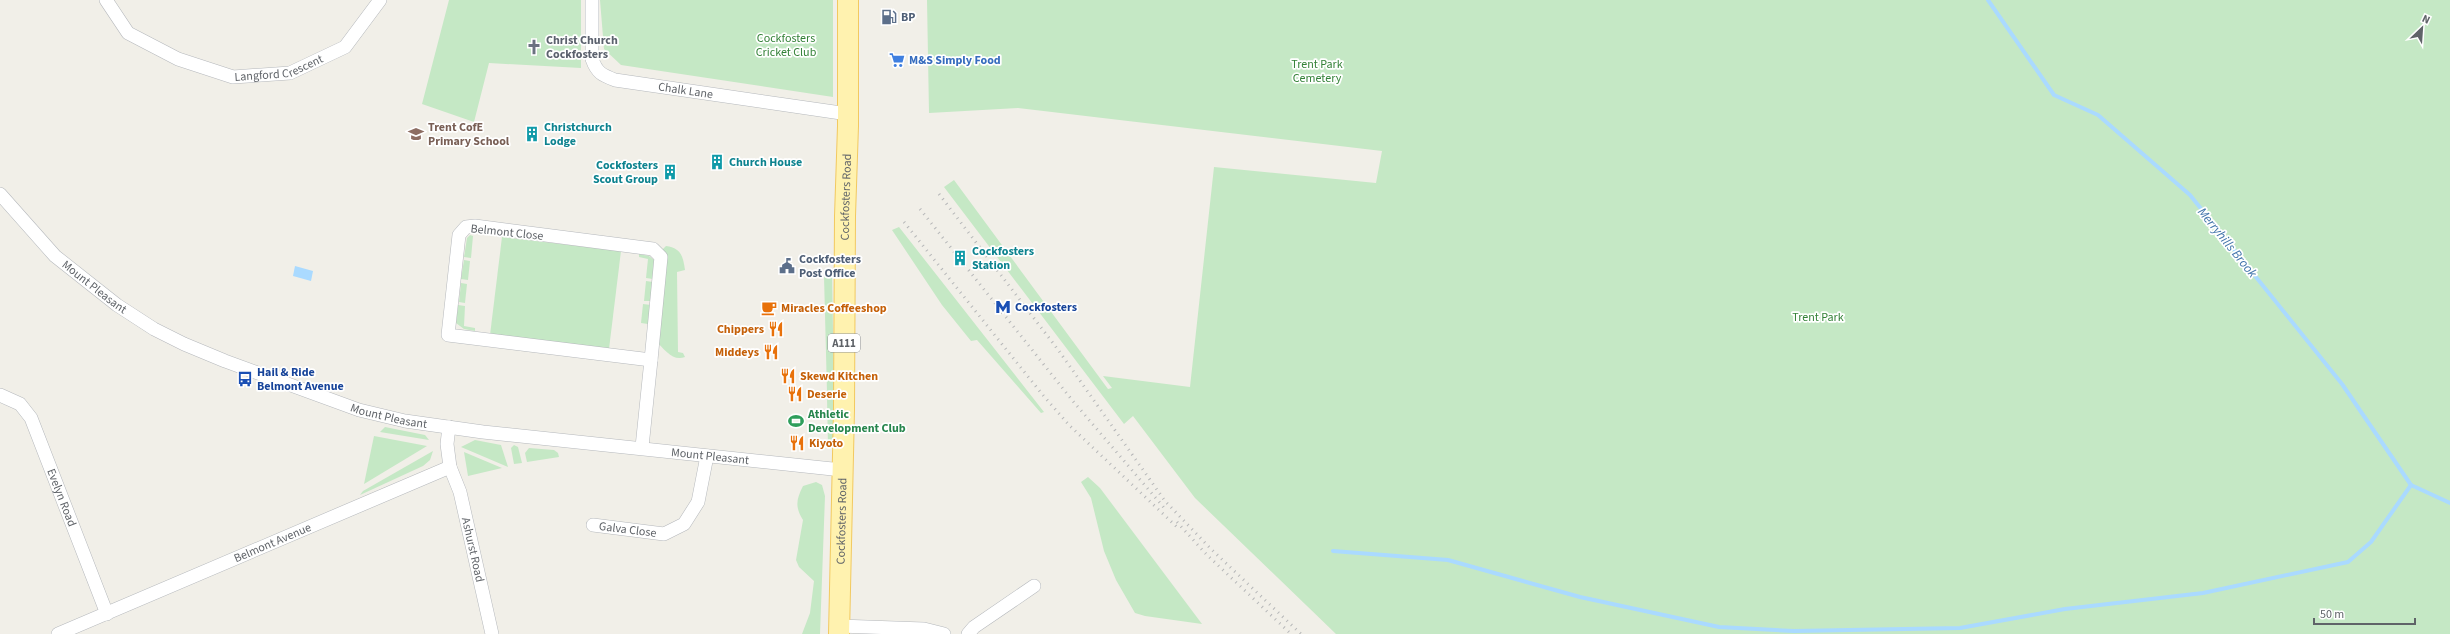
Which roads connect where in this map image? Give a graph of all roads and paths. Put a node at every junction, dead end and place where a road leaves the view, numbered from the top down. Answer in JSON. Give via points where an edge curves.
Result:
{"nodes":[{"id":1,"x":106,"y":0,"type":"edge"},
{"id":2,"x":380,"y":0,"type":"edge"},
{"id":3,"x":592,"y":0,"type":"edge"},
{"id":4,"x":848,"y":0,"type":"edge"},
{"id":5,"x":848,"y":114,"type":"junction"},
{"id":6,"x":0,"y":194,"type":"edge"},
{"id":7,"x":651,"y":360,"type":"junction"},
{"id":8,"x":0,"y":395,"type":"edge"},
{"id":9,"x":449,"y":427,"type":"junction"},
{"id":10,"x":642,"y":447,"type":"junction"},
{"id":11,"x":707,"y":456,"type":"junction"},
{"id":12,"x":450,"y":467,"type":"junction"},
{"id":13,"x":842,"y":470,"type":"junction"},
{"id":14,"x":593,"y":525,"type":"dead end"},
{"id":15,"x":1034,"y":586,"type":"dead end"},
{"id":16,"x":108,"y":614,"type":"junction"},
{"id":17,"x":839,"y":630,"type":"edge"},
{"id":18,"x":58,"y":634,"type":"edge"},
{"id":19,"x":492,"y":634,"type":"edge"},
{"id":20,"x":944,"y":634,"type":"edge"},
{"id":21,"x":968,"y":634,"type":"edge"}],
"edges":[{"from":1,"to":2,"type":"street","name":"Langford Crescent","via":[[128,34],[178,58],[233,77],[290,73],[344,47]]},
{"from":3,"to":5,"type":"street","name":"Chalk Lane","via":[[592,59],[601,75],[638,83]]},
{"from":4,"to":5,"type":"main road","name":"Cockfosters Road","number":"A111"},
{"from":5,"to":13,"type":"main road","name":"Cockfosters Road","number":"A111","via":[[844,216]]},
{"from":6,"to":9,"type":"street","name":"Mount Pleasant","via":[[45,246],[79,277],[116,305],[184,344],[359,410],[398,420]]},
{"from":7,"to":7,"type":"street","name":"Belmont Close","via":[[448,335],[459,235],[466,227],[476,226],[653,249],[661,257]]},
{"from":7,"to":10,"type":"street","name":"Belmont Close"},
{"from":8,"to":16,"type":"street","name":"Evelyn Road","via":[[20,404],[31,418]]},
{"from":9,"to":10,"type":"street","name":"Mount Pleasant"},
{"from":9,"to":12,"type":"street","via":[[447,444]]},
{"from":10,"to":11,"type":"street","name":"Mount Pleasant"},
{"from":11,"to":13,"type":"street","name":"Mount Pleasant"},
{"from":11,"to":14,"type":"street","name":"Galva Close","via":[[698,502],[684,524],[664,534]]},
{"from":12,"to":16,"type":"street","name":"Belmont Avenue"},
{"from":12,"to":19,"type":"street","name":"Ashurst Road","via":[[460,492]]},
{"from":13,"to":17,"type":"main road","name":"Cockfosters Road","number":"A111"},
{"from":15,"to":21,"type":"street","via":[[974,627]]},
{"from":16,"to":18,"type":"street","name":"Belmont Avenue"},
{"from":17,"to":20,"type":"street","via":[[924,629]]}]}
